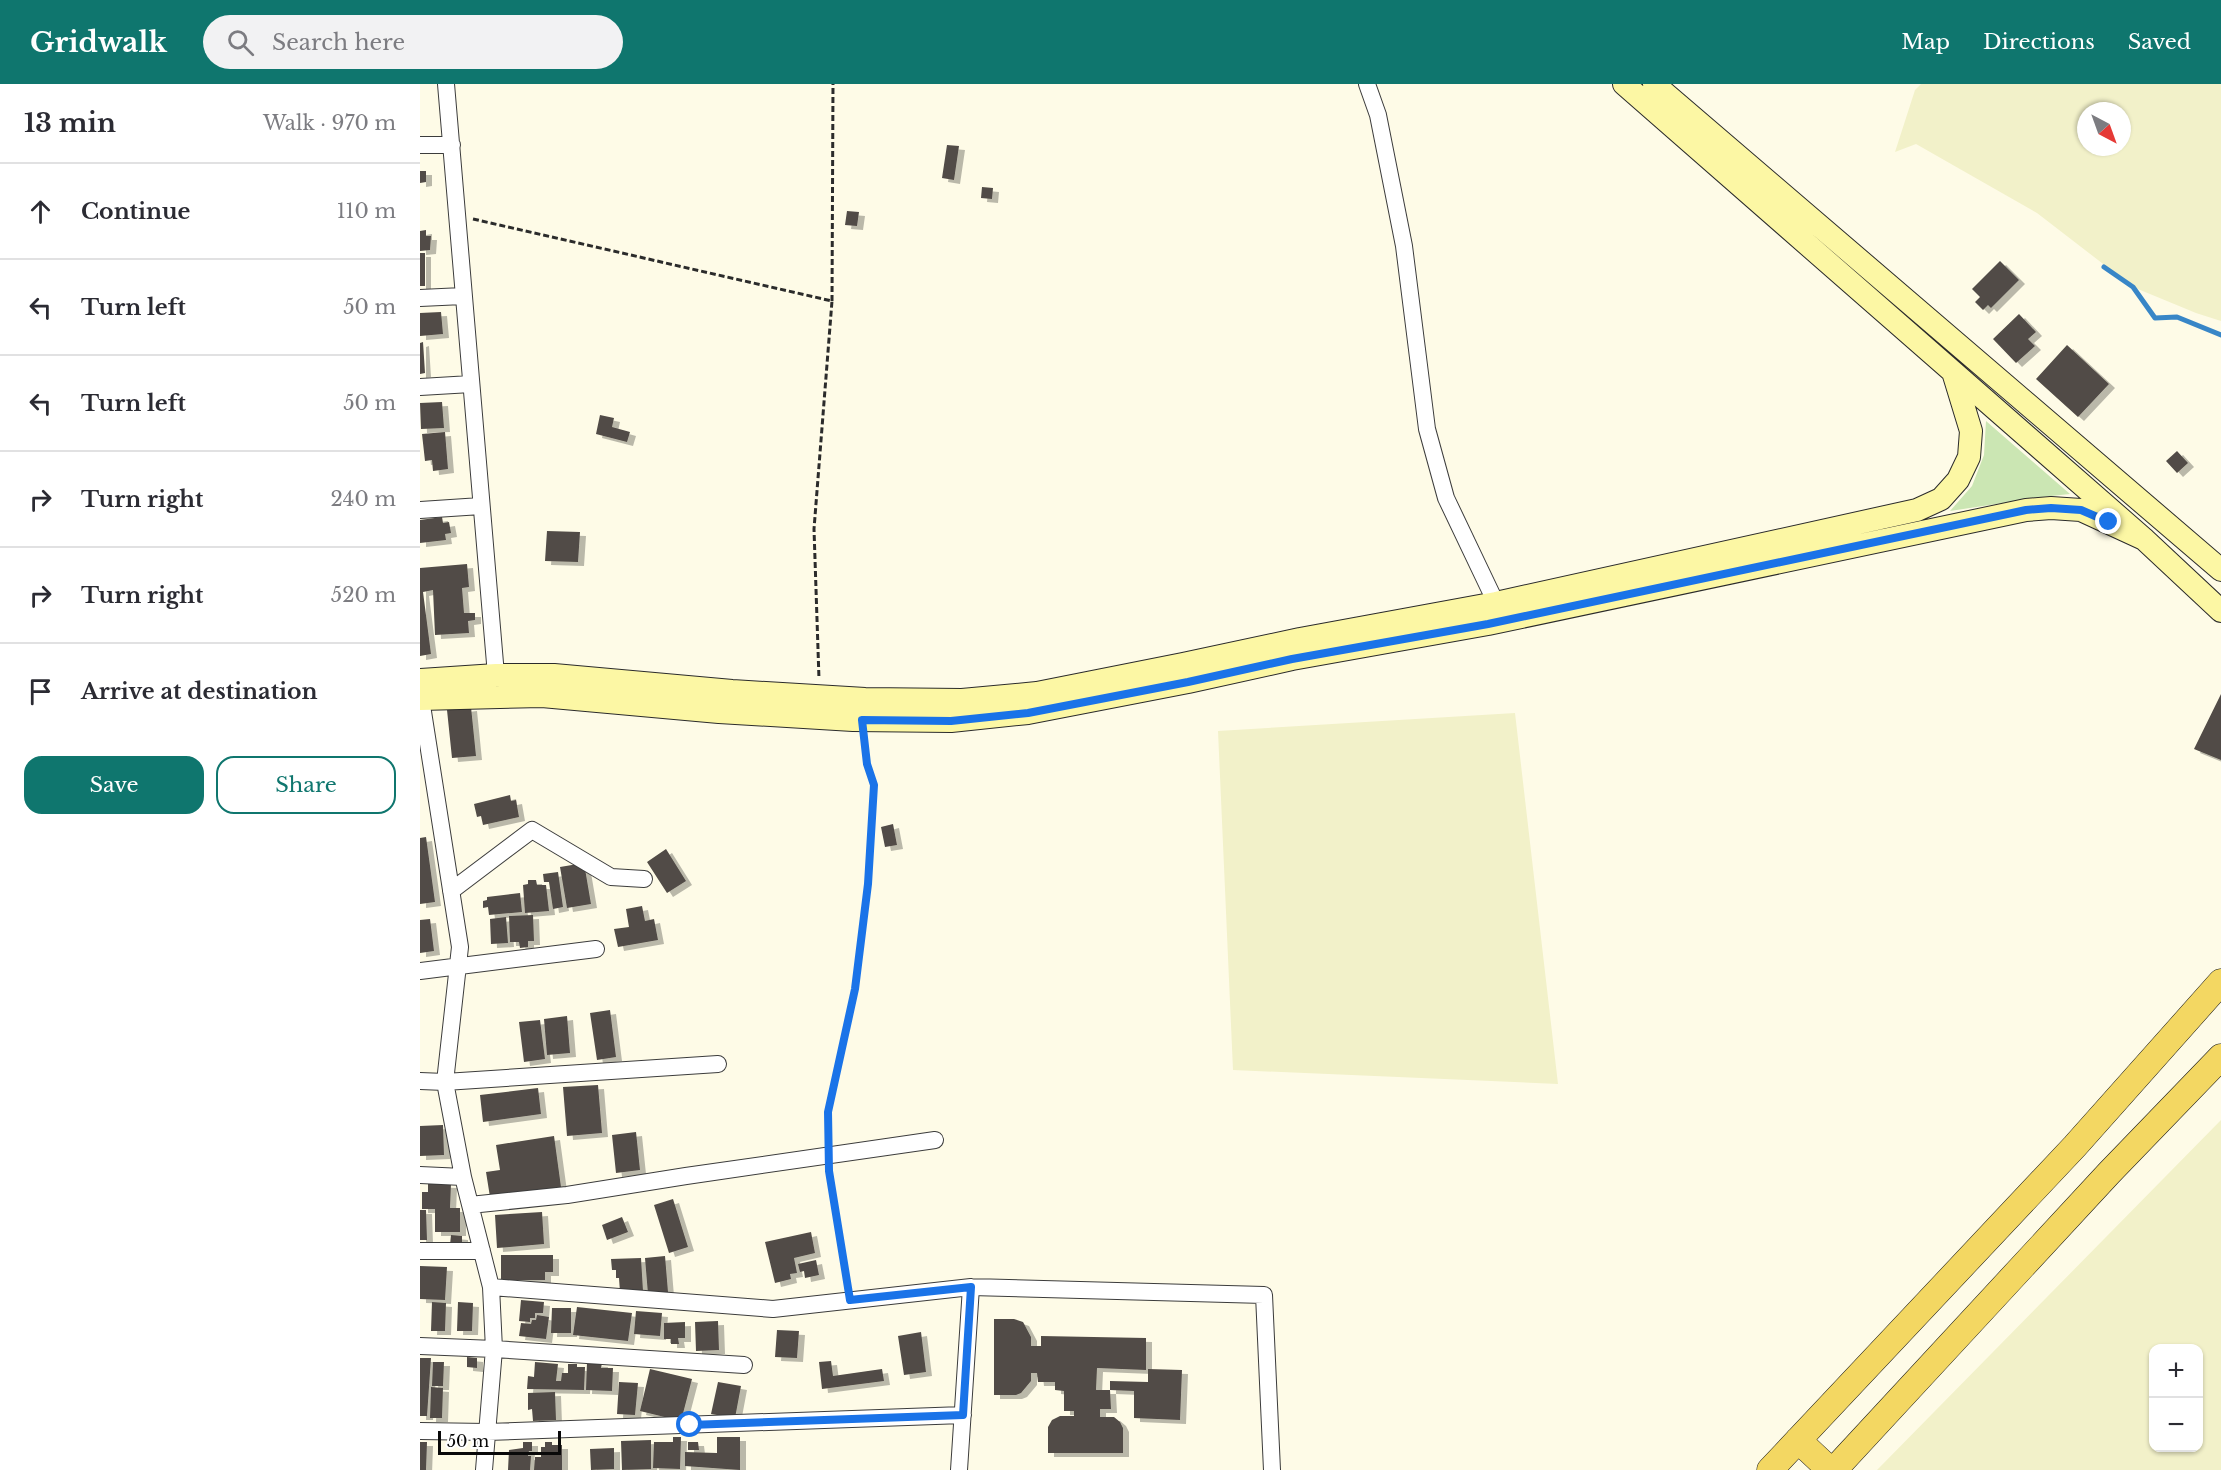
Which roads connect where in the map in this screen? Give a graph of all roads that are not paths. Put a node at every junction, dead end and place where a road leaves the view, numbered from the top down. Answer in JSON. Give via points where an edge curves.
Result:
{"nodes":[{"id":1,"x":446,"y":84,"type":"edge"},
{"id":2,"x":1366,"y":84,"type":"edge"},
{"id":3,"x":1624,"y":84,"type":"edge"},
{"id":4,"x":1654,"y":84,"type":"edge"},
{"id":5,"x":420,"y":145,"type":"edge"},
{"id":6,"x":452,"y":145,"type":"junction"},
{"id":7,"x":1814,"y":219,"type":"junction"},
{"id":8,"x":1798,"y":238,"type":"junction"},
{"id":9,"x":463,"y":296,"type":"junction"},
{"id":10,"x":420,"y":298,"type":"edge"},
{"id":11,"x":1953,"y":372,"type":"junction"},
{"id":12,"x":471,"y":384,"type":"junction"},
{"id":13,"x":420,"y":387,"type":"edge"},
{"id":14,"x":481,"y":506,"type":"junction"},
{"id":15,"x":420,"y":510,"type":"edge"},
{"id":16,"x":1851,"y":524,"type":"junction"},
{"id":17,"x":2144,"y":539,"type":"junction"},
{"id":18,"x":1855,"y":547,"type":"junction"},
{"id":19,"x":2221,"y":570,"type":"edge"},
{"id":20,"x":1496,"y":603,"type":"junction"},
{"id":21,"x":2221,"y":611,"type":"edge"},
{"id":22,"x":1185,"y":673,"type":"junction"},
{"id":23,"x":496,"y":675,"type":"junction"},
{"id":24,"x":420,"y":693,"type":"edge"},
{"id":25,"x":644,"y":879,"type":"dead end"},
{"id":26,"x":451,"y":891,"type":"junction"},
{"id":27,"x":596,"y":949,"type":"dead end"},
{"id":28,"x":458,"y":966,"type":"junction"},
{"id":29,"x":420,"y":971,"type":"edge"},
{"id":30,"x":2221,"y":982,"type":"edge"},
{"id":31,"x":2221,"y":1057,"type":"edge"},
{"id":32,"x":718,"y":1064,"type":"dead end"},
{"id":33,"x":420,"y":1082,"type":"edge"},
{"id":34,"x":445,"y":1082,"type":"junction"},
{"id":35,"x":935,"y":1140,"type":"dead end"},
{"id":36,"x":420,"y":1175,"type":"edge"},
{"id":37,"x":463,"y":1177,"type":"junction"},
{"id":38,"x":470,"y":1205,"type":"junction"},
{"id":39,"x":420,"y":1251,"type":"edge"},
{"id":40,"x":482,"y":1251,"type":"junction"},
{"id":41,"x":491,"y":1287,"type":"junction"},
{"id":42,"x":971,"y":1287,"type":"junction"},
{"id":43,"x":420,"y":1346,"type":"edge"},
{"id":44,"x":494,"y":1348,"type":"junction"},
{"id":45,"x":744,"y":1365,"type":"dead end"},
{"id":46,"x":963,"y":1415,"type":"junction"},
{"id":47,"x":420,"y":1431,"type":"edge"},
{"id":48,"x":487,"y":1432,"type":"junction"},
{"id":49,"x":1798,"y":1440,"type":"junction"},
{"id":50,"x":484,"y":1470,"type":"edge"},
{"id":51,"x":959,"y":1470,"type":"edge"},
{"id":52,"x":1272,"y":1470,"type":"edge"},
{"id":53,"x":1770,"y":1470,"type":"edge"},
{"id":54,"x":1830,"y":1470,"type":"edge"},
{"id":55,"x":1834,"y":1470,"type":"edge"}],
"edges":[{"from":1,"to":6,"type":"street"},
{"from":2,"to":20,"type":"street","via":[[1378,115],[1404,246],[1427,429],[1446,498]]},
{"from":3,"to":8,"type":"street"},
{"from":4,"to":7,"type":"street"},
{"from":5,"to":6,"type":"street"},
{"from":6,"to":9,"type":"street"},
{"from":7,"to":8,"type":"street"},
{"from":7,"to":19,"type":"street"},
{"from":8,"to":11,"type":"street"},
{"from":9,"to":10,"type":"street"},
{"from":9,"to":12,"type":"street"},
{"from":11,"to":16,"type":"street","via":[[1971,431],[1969,457],[1958,480],[1941,499],[1917,510]]},
{"from":11,"to":17,"type":"street"},
{"from":12,"to":13,"type":"street"},
{"from":12,"to":14,"type":"street"},
{"from":14,"to":15,"type":"street"},
{"from":14,"to":23,"type":"street"},
{"from":16,"to":18,"type":"street"},
{"from":16,"to":20,"type":"street"},
{"from":17,"to":18,"type":"street","via":[[2081,510],[2051,508]]},
{"from":17,"to":21,"type":"street"},
{"from":18,"to":22,"type":"street","via":[[1488,624],[1292,659]]},
{"from":20,"to":22,"type":"street","via":[[1300,639]]},
{"from":22,"to":23,"type":"street","via":[[962,700],[819,696],[554,675]]},
{"from":22,"to":24,"type":"street","via":[[1028,713],[951,721],[862,720],[542,696]]},
{"from":23,"to":24,"type":"street"},
{"from":24,"to":26,"type":"street"},
{"from":25,"to":26,"type":"street","via":[[611,877],[532,830]]},
{"from":26,"to":28,"type":"street","via":[[460,947]]},
{"from":27,"to":28,"type":"street"},
{"from":28,"to":29,"type":"street"},
{"from":28,"to":34,"type":"street"},
{"from":30,"to":49,"type":"main road","via":[[2075,1146]]},
{"from":31,"to":55,"type":"main road"},
{"from":32,"to":34,"type":"street"},
{"from":33,"to":34,"type":"street"},
{"from":34,"to":37,"type":"street"},
{"from":35,"to":38,"type":"street","via":[[567,1195]]},
{"from":36,"to":37,"type":"street"},
{"from":37,"to":38,"type":"street"},
{"from":38,"to":40,"type":"street"},
{"from":39,"to":40,"type":"street"},
{"from":40,"to":41,"type":"street"},
{"from":41,"to":42,"type":"street","via":[[773,1309]]},
{"from":41,"to":44,"type":"street"},
{"from":42,"to":46,"type":"street"},
{"from":42,"to":52,"type":"street","via":[[1264,1295]]},
{"from":43,"to":44,"type":"street"},
{"from":44,"to":45,"type":"street"},
{"from":44,"to":48,"type":"street"},
{"from":46,"to":48,"type":"street"},
{"from":46,"to":51,"type":"street"},
{"from":47,"to":48,"type":"street"},
{"from":48,"to":50,"type":"street"},
{"from":49,"to":53,"type":"main road"},
{"from":49,"to":54,"type":"main road"}]}
